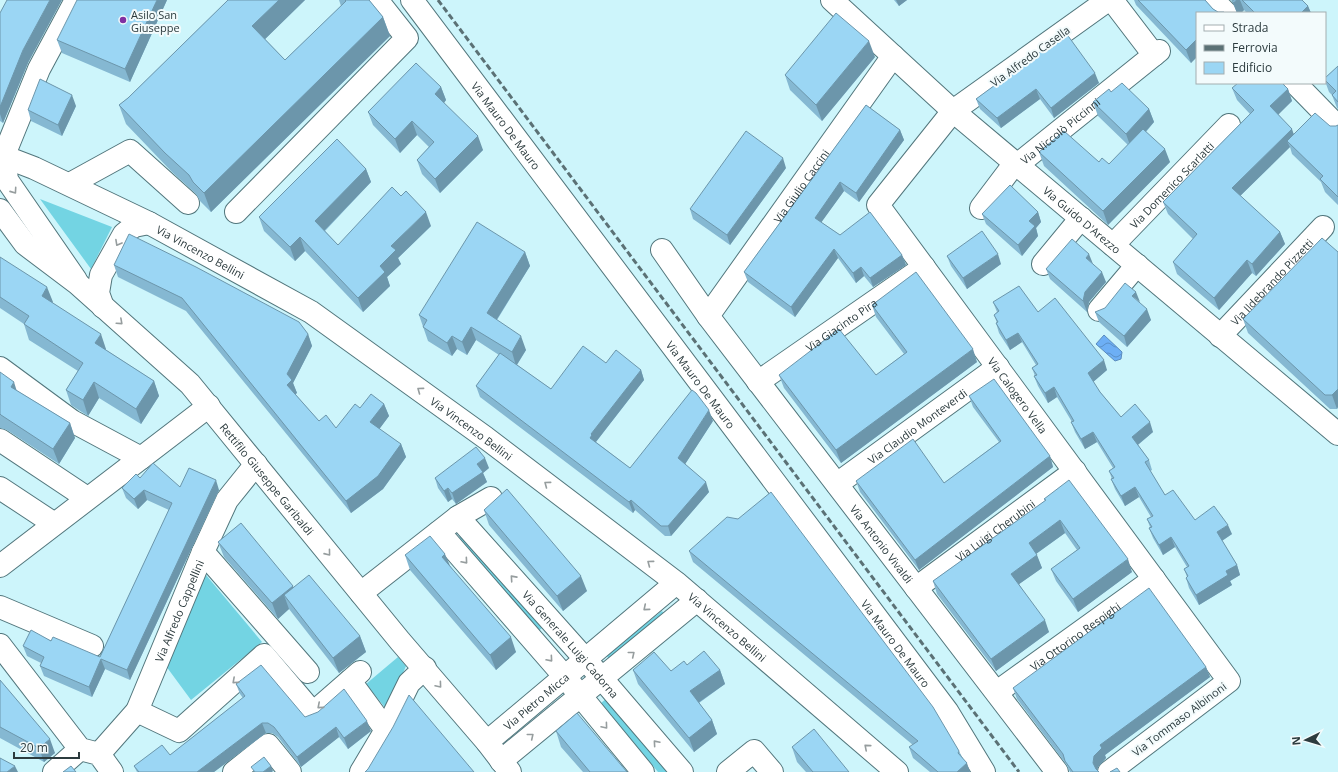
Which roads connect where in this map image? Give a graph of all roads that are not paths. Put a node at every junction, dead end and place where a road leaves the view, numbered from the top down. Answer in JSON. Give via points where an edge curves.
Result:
{"nodes":[{"id":1,"x":76,"y":0,"type":"edge"},
{"id":2,"x":377,"y":0,"type":"edge"},
{"id":3,"x":412,"y":0,"type":"edge"},
{"id":4,"x":832,"y":0,"type":"edge"},
{"id":5,"x":1108,"y":0,"type":"edge"},
{"id":6,"x":1112,"y":0,"type":"edge"},
{"id":7,"x":1213,"y":0,"type":"edge"},
{"id":8,"x":1225,"y":12,"type":"edge"},
{"id":9,"x":893,"y":56,"type":"junction"},
{"id":10,"x":1296,"y":84,"type":"edge"},
{"id":11,"x":953,"y":111,"type":"junction"},
{"id":12,"x":1229,"y":124,"type":"dead end"},
{"id":13,"x":1338,"y":127,"type":"edge"},
{"id":14,"x":2,"y":155,"type":"edge"},
{"id":15,"x":1016,"y":164,"type":"junction"},
{"id":16,"x":70,"y":184,"type":"junction"},
{"id":17,"x":188,"y":203,"type":"dead end"},
{"id":18,"x":980,"y":208,"type":"dead end"},
{"id":19,"x":0,"y":210,"type":"edge"},
{"id":20,"x":236,"y":212,"type":"dead end"},
{"id":21,"x":1081,"y":218,"type":"junction"},
{"id":22,"x":149,"y":223,"type":"junction"},
{"id":23,"x":1323,"y":228,"type":"dead end"},
{"id":24,"x":0,"y":229,"type":"edge"},
{"id":25,"x":24,"y":244,"type":"junction"},
{"id":26,"x":1113,"y":245,"type":"junction"},
{"id":27,"x":662,"y":250,"type":"dead end"},
{"id":28,"x":1043,"y":264,"type":"dead end"},
{"id":29,"x":1137,"y":265,"type":"junction"},
{"id":30,"x":924,"y":267,"type":"junction"},
{"id":31,"x":78,"y":284,"type":"junction"},
{"id":32,"x":103,"y":307,"type":"junction"},
{"id":33,"x":1099,"y":310,"type":"edge"},
{"id":34,"x":708,"y":316,"type":"junction"},
{"id":35,"x":1220,"y":336,"type":"junction"},
{"id":36,"x":998,"y":367,"type":"junction"},
{"id":37,"x":0,"y":368,"type":"edge"},
{"id":38,"x":758,"y":382,"type":"junction"},
{"id":39,"x":209,"y":406,"type":"junction"},
{"id":40,"x":1338,"y":434,"type":"edge"},
{"id":41,"x":0,"y":440,"type":"edge"},
{"id":42,"x":141,"y":458,"type":"junction"},
{"id":43,"x":256,"y":464,"type":"junction"},
{"id":44,"x":1074,"y":471,"type":"junction"},
{"id":45,"x":837,"y":484,"type":"junction"},
{"id":46,"x":0,"y":488,"type":"edge"},
{"id":47,"x":87,"y":498,"type":"junction"},
{"id":48,"x":491,"y":498,"type":"dead end"},
{"id":49,"x":458,"y":517,"type":"junction"},
{"id":50,"x":53,"y":523,"type":"junction"},
{"id":51,"x":439,"y":532,"type":"junction"},
{"id":52,"x":203,"y":552,"type":"junction"},
{"id":53,"x":0,"y":566,"type":"edge"},
{"id":54,"x":1154,"y":579,"type":"junction"},
{"id":55,"x":676,"y":583,"type":"junction"},
{"id":56,"x":916,"y":588,"type":"junction"},
{"id":57,"x":361,"y":593,"type":"junction"},
{"id":58,"x":697,"y":600,"type":"junction"},
{"id":59,"x":0,"y":607,"type":"edge"},
{"id":60,"x":92,"y":646,"type":"dead end"},
{"id":61,"x":3,"y":659,"type":"edge"},
{"id":62,"x":586,"y":660,"type":"junction"},
{"id":63,"x":425,"y":668,"type":"junction"},
{"id":64,"x":308,"y":672,"type":"dead end"},
{"id":65,"x":565,"y":677,"type":"junction"},
{"id":66,"x":601,"y":679,"type":"junction"},
{"id":67,"x":1229,"y":681,"type":"joint"},
{"id":68,"x":997,"y":692,"type":"junction"},
{"id":69,"x":580,"y":696,"type":"junction"},
{"id":70,"x":137,"y":711,"type":"junction"},
{"id":71,"x":386,"y":730,"type":"junction"},
{"id":72,"x":487,"y":742,"type":"junction"},
{"id":73,"x":89,"y":752,"type":"junction"},
{"id":74,"x":506,"y":767,"type":"edge"},
{"id":75,"x":239,"y":771,"type":"edge"},
{"id":76,"x":54,"y":772,"type":"edge"},
{"id":77,"x":112,"y":772,"type":"edge"},
{"id":78,"x":290,"y":772,"type":"edge"},
{"id":79,"x":362,"y":772,"type":"edge"},
{"id":80,"x":643,"y":772,"type":"edge"},
{"id":81,"x":682,"y":772,"type":"edge"},
{"id":82,"x":728,"y":772,"type":"edge"},
{"id":83,"x":772,"y":772,"type":"edge"},
{"id":84,"x":897,"y":772,"type":"edge"},
{"id":85,"x":984,"y":772,"type":"edge"},
{"id":86,"x":1056,"y":772,"type":"edge"},
{"id":87,"x":1109,"y":772,"type":"edge"}],
"edges":[{"from":1,"to":14,"type":"street","via":[[39,69]]},
{"from":2,"to":20,"type":"street","via":[[407,38]]},
{"from":3,"to":85,"type":"street","name":"Via Mauro De Mauro","via":[[947,711]]},
{"from":4,"to":9,"type":"street","name":"Via Guido D'Arezzo"},
{"from":5,"to":11,"type":"street","name":"Via Alfredo Casella"},
{"from":6,"to":15,"type":"street","name":"Via Niccolò Piccinni","via":[[1157,53]]},
{"from":7,"to":8,"type":"street"},
{"from":9,"to":11,"type":"street","name":"Via Guido D'Arezzo"},
{"from":9,"to":34,"type":"street","name":"Via Giulio Caccini"},
{"from":10,"to":13,"type":"street"},
{"from":11,"to":15,"type":"street","name":"Via Guido D'Arezzo"},
{"from":11,"to":30,"type":"street","name":"Via Calogero Vella","via":[[878,205]]},
{"from":12,"to":26,"type":"street","name":"Via Domenico Scarlatti"},
{"from":14,"to":16,"type":"street","name":"Via Vincenzo Bellini"},
{"from":14,"to":31,"type":"street","one_way":true,"via":[[7,180]]},
{"from":15,"to":18,"type":"street","name":"Via Niccolò Piccinni"},
{"from":15,"to":21,"type":"street","name":"Via Guido D'Arezzo"},
{"from":16,"to":17,"type":"street","via":[[130,151]]},
{"from":16,"to":22,"type":"street","name":"Via Vincenzo Bellini"},
{"from":19,"to":25,"type":"street","name":"Rettifilo Giuseppe Garibaldi"},
{"from":21,"to":26,"type":"street","name":"Via Guido D'Arezzo"},
{"from":21,"to":28,"type":"street"},
{"from":22,"to":32,"type":"street","one_way":true,"via":[[134,226],[124,234],[101,275],[98,293]]},
{"from":55,"to":22,"type":"street","name":"Via Vincenzo Bellini","one_way":true,"via":[[486,438],[311,312]]},
{"from":23,"to":35,"type":"street","name":"Via Ildebrando Pizzetti"},
{"from":24,"to":25,"type":"street"},
{"from":25,"to":31,"type":"street","name":"Rettifilo Giuseppe Garibaldi"},
{"from":26,"to":29,"type":"street","name":"Via Guido D'Arezzo"},
{"from":27,"to":34,"type":"street","name":"Via Antonio Vivaldi"},
{"from":29,"to":33,"type":"street"},
{"from":29,"to":35,"type":"street","name":"Via Guido D'Arezzo"},
{"from":30,"to":36,"type":"street","name":"Via Calogero Vella"},
{"from":30,"to":38,"type":"street","name":"Via Giacinto Pira"},
{"from":31,"to":32,"type":"street","name":"Rettifilo Giuseppe Garibaldi"},
{"from":32,"to":39,"type":"street","name":"Rettifilo Giuseppe Garibaldi","one_way":true,"via":[[190,384]]},
{"from":34,"to":38,"type":"street","name":"Via Antonio Vivaldi"},
{"from":35,"to":40,"type":"street","name":"Via Guido D'Arezzo"},
{"from":36,"to":44,"type":"street","name":"Via Calogero Vella"},
{"from":36,"to":45,"type":"street","name":"Via Claudio Monteverdi"},
{"from":37,"to":42,"type":"street","via":[[72,421]]},
{"from":38,"to":45,"type":"street","name":"Via Antonio Vivaldi"},
{"from":39,"to":42,"type":"street"},
{"from":39,"to":43,"type":"street","name":"Rettifilo Giuseppe Garibaldi"},
{"from":41,"to":47,"type":"street"},
{"from":42,"to":47,"type":"street"},
{"from":43,"to":52,"type":"street","name":"Via Alfredo Cappellini","via":[[227,500]]},
{"from":43,"to":57,"type":"street","name":"Rettifilo Giuseppe Garibaldi","one_way":true},
{"from":44,"to":54,"type":"street","name":"Via Calogero Vella"},
{"from":44,"to":56,"type":"street","name":"Via Luigi Cherubini"},
{"from":45,"to":56,"type":"street","name":"Via Antonio Vivaldi"},
{"from":46,"to":50,"type":"street"},
{"from":47,"to":50,"type":"street"},
{"from":48,"to":49,"type":"street"},
{"from":49,"to":51,"type":"street"},
{"from":62,"to":49,"type":"street","name":"Via Generale Luigi Cadorna","one_way":true},
{"from":50,"to":53,"type":"street"},
{"from":51,"to":57,"type":"street"},
{"from":51,"to":65,"type":"street","one_way":true},
{"from":52,"to":64,"type":"street"},
{"from":52,"to":70,"type":"street","name":"Via Alfredo Cappellini"},
{"from":54,"to":67,"type":"street","name":"Via Calogero Vella"},
{"from":54,"to":68,"type":"street","name":"Via Ottorino Respighi"},
{"from":55,"to":58,"type":"street","name":"Via Vincenzo Bellini"},
{"from":55,"to":62,"type":"street","name":"Via Pietro Micca","one_way":true},
{"from":56,"to":68,"type":"street","name":"Via Antonio Vivaldi"},
{"from":57,"to":63,"type":"street","name":"Rettifilo Giuseppe Garibaldi"},
{"from":66,"to":58,"type":"street","one_way":true},
{"from":84,"to":58,"type":"street","name":"Via Vincenzo Bellini","one_way":true},
{"from":59,"to":60,"type":"street"},
{"from":61,"to":73,"type":"street"},
{"from":62,"to":65,"type":"street","name":"Via Pietro Micca"},
{"from":62,"to":66,"type":"street","name":"Via Generale Luigi Cadorna"},
{"from":63,"to":71,"type":"street","via":[[409,683]]},
{"from":63,"to":72,"type":"street","name":"Rettifilo Giuseppe Garibaldi","one_way":true},
{"from":65,"to":69,"type":"street"},
{"from":65,"to":72,"type":"street","name":"Via Pietro Micca"},
{"from":66,"to":69,"type":"street"},
{"from":81,"to":66,"type":"street","name":"Via Generale Luigi Cadorna","one_way":true},
{"from":67,"to":87,"type":"street","name":"Via Tommaso Albinoni"},
{"from":68,"to":86,"type":"street","name":"Via Antonio Vivaldi"},
{"from":74,"to":69,"type":"street","one_way":true},
{"from":69,"to":80,"type":"street","one_way":true},
{"from":71,"to":70,"type":"street","one_way":true,"via":[[355,676],[313,713],[264,655],[179,731]]},
{"from":70,"to":73,"type":"street","name":"Via Alfredo Cappellini"},
{"from":71,"to":79,"type":"street"},
{"from":72,"to":74,"type":"street","name":"Rettifilo Giuseppe Garibaldi"},
{"from":73,"to":76,"type":"street","name":"Via Alfredo Cappellini"},
{"from":73,"to":77,"type":"street"},
{"from":75,"to":78,"type":"street","via":[[268,745]]},
{"from":82,"to":83,"type":"street","via":[[754,751]]}]}
